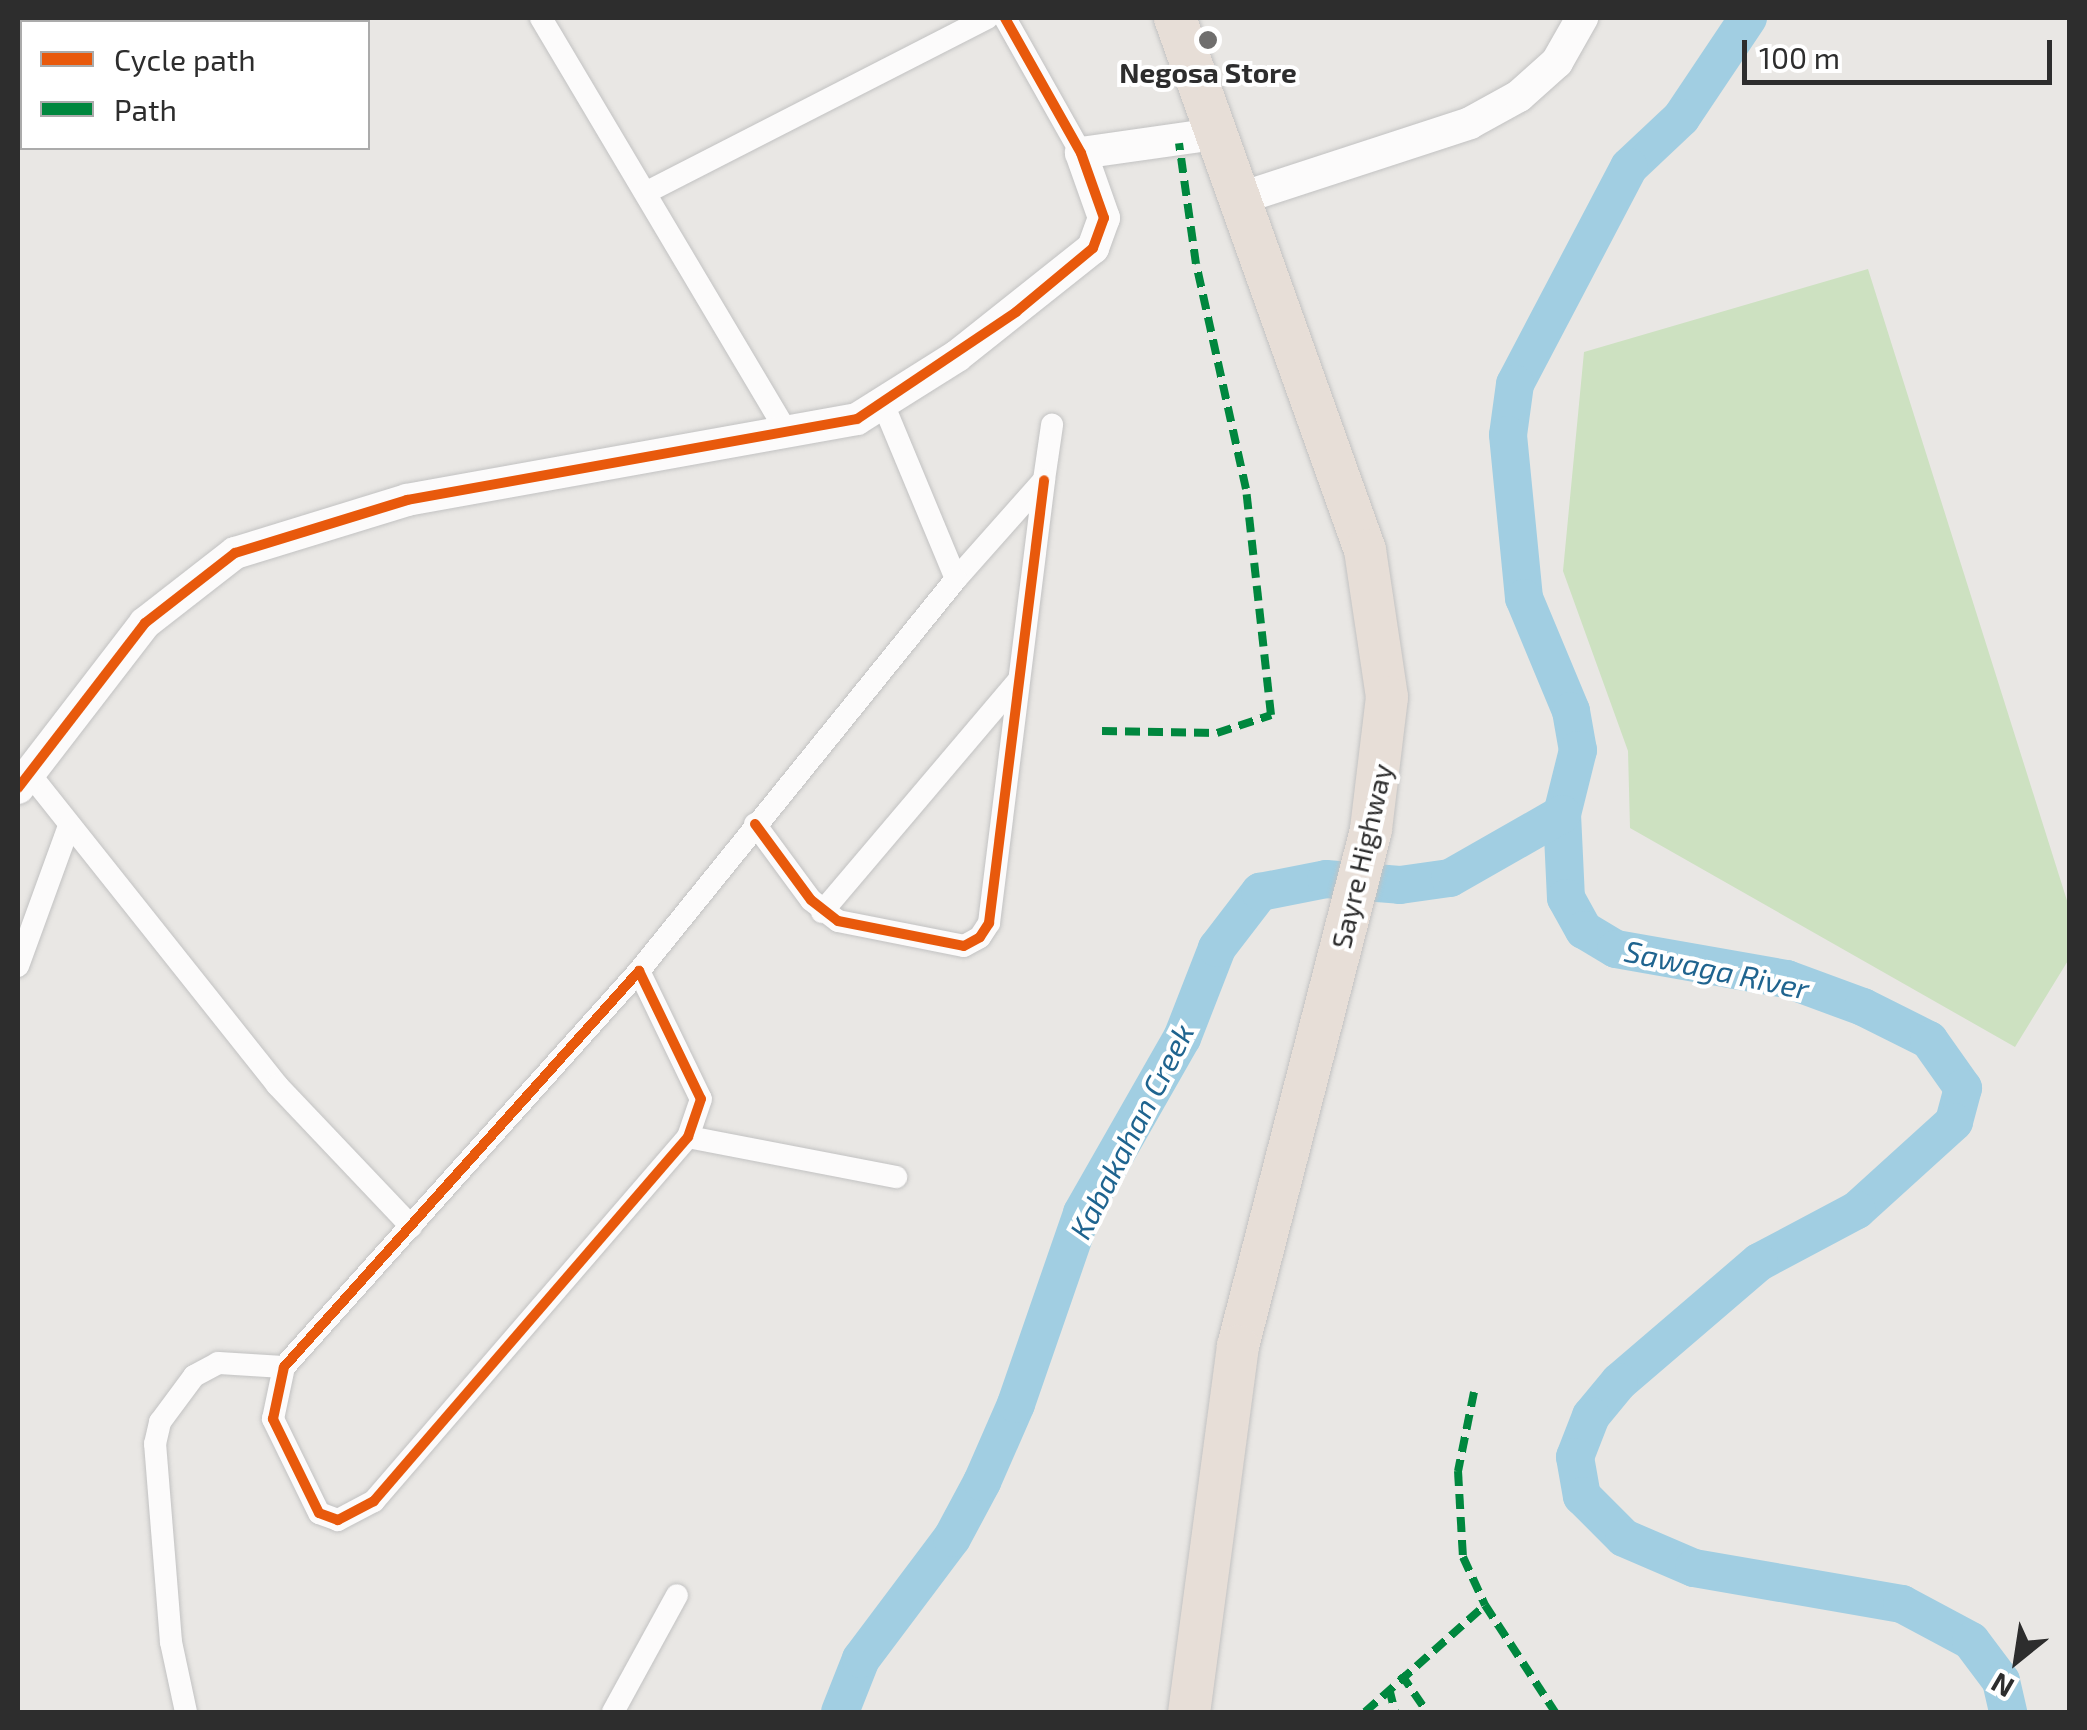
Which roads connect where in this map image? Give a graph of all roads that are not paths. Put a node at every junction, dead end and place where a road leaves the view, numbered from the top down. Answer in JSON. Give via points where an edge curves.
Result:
{"nodes":[{"id":1,"x":541,"y":18,"type":"edge"},
{"id":2,"x":987,"y":18,"type":"edge"},
{"id":3,"x":1005,"y":18,"type":"edge"},
{"id":4,"x":1175,"y":18,"type":"edge"},
{"id":5,"x":1582,"y":18,"type":"edge"},
{"id":6,"x":1214,"y":134,"type":"junction"},
{"id":7,"x":1081,"y":153,"type":"junction"},
{"id":8,"x":649,"y":190,"type":"junction"},
{"id":9,"x":1238,"y":199,"type":"junction"},
{"id":10,"x":884,"y":406,"type":"junction"},
{"id":11,"x":1052,"y":425,"type":"dead end"},
{"id":12,"x":787,"y":433,"type":"junction"},
{"id":13,"x":1044,"y":480,"type":"junction"},
{"id":14,"x":956,"y":579,"type":"junction"},
{"id":15,"x":1019,"y":680,"type":"junction"},
{"id":16,"x":23,"y":781,"type":"edge"},
{"id":17,"x":755,"y":824,"type":"junction"},
{"id":18,"x":70,"y":826,"type":"junction"},
{"id":19,"x":822,"y":912,"type":"junction"},
{"id":20,"x":18,"y":966,"type":"edge"},
{"id":21,"x":640,"y":971,"type":"junction"},
{"id":22,"x":688,"y":1138,"type":"junction"},
{"id":23,"x":896,"y":1178,"type":"dead end"},
{"id":24,"x":411,"y":1226,"type":"junction"},
{"id":25,"x":284,"y":1367,"type":"junction"},
{"id":26,"x":677,"y":1595,"type":"dead end"},
{"id":27,"x":186,"y":1712,"type":"edge"},
{"id":28,"x":614,"y":1712,"type":"edge"},
{"id":29,"x":1189,"y":1712,"type":"edge"}],
"edges":[{"from":1,"to":8,"type":"street"},
{"from":2,"to":8,"type":"street"},
{"from":3,"to":7,"type":"street"},
{"from":4,"to":6,"type":"highway","name":"Sayre Highway"},
{"from":5,"to":9,"type":"street","via":[[1557,62],[1519,96],[1470,123]]},
{"from":6,"to":7,"type":"street"},
{"from":6,"to":9,"type":"highway","name":"Sayre Highway"},
{"from":7,"to":10,"type":"street","via":[[1104,218],[1093,248]]},
{"from":8,"to":12,"type":"street"},
{"from":9,"to":29,"type":"highway","name":"Sayre Highway","via":[[1365,550],[1387,696],[1371,830],[1238,1346]]},
{"from":10,"to":12,"type":"street","via":[[823,429]]},
{"from":10,"to":14,"type":"street"},
{"from":11,"to":13,"type":"street"},
{"from":12,"to":16,"type":"street","via":[[408,500],[235,554],[146,623]]},
{"from":13,"to":14,"type":"street"},
{"from":13,"to":15,"type":"street"},
{"from":14,"to":17,"type":"street"},
{"from":15,"to":19,"type":"street"},
{"from":15,"to":19,"type":"street","via":[[989,923],[980,937],[964,946],[940,943]]},
{"from":16,"to":18,"type":"street"},
{"from":17,"to":19,"type":"street"},
{"from":17,"to":21,"type":"street"},
{"from":18,"to":20,"type":"street"},
{"from":18,"to":24,"type":"street","via":[[277,1085]]},
{"from":21,"to":22,"type":"street","via":[[700,1099]]},
{"from":21,"to":24,"type":"street"},
{"from":22,"to":23,"type":"street"},
{"from":22,"to":25,"type":"street","via":[[356,1516],[338,1520],[308,1502],[273,1419]]},
{"from":24,"to":25,"type":"street"},
{"from":25,"to":27,"type":"street","via":[[218,1364],[194,1376],[160,1422],[155,1444],[171,1642]]},
{"from":26,"to":28,"type":"street"}]}
